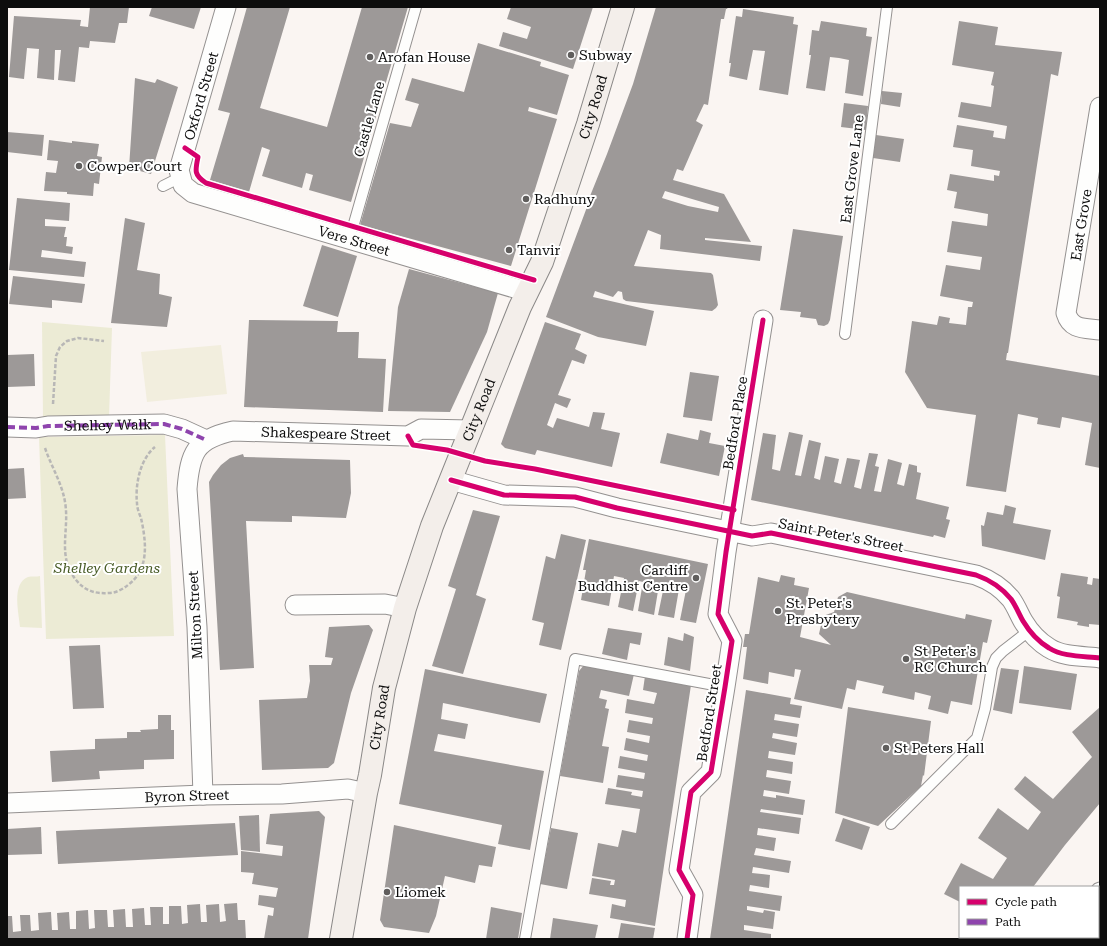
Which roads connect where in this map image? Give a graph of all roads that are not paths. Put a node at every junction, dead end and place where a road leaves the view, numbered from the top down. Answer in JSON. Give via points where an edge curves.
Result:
{"nodes":[{"id":1,"x":226,"y":7,"type":"edge"},
{"id":2,"x":416,"y":7,"type":"edge"},
{"id":3,"x":623,"y":7,"type":"edge"},
{"id":4,"x":887,"y":7,"type":"edge"},
{"id":5,"x":1100,"y":107,"type":"edge"},
{"id":6,"x":182,"y":181,"type":"junction"},
{"id":7,"x":163,"y":186,"type":"dead end"},
{"id":8,"x":346,"y":237,"type":"junction"},
{"id":9,"x":528,"y":292,"type":"junction"},
{"id":10,"x":763,"y":320,"type":"dead end"},
{"id":11,"x":1100,"y":330,"type":"edge"},
{"id":12,"x":845,"y":334,"type":"dead end"},
{"id":13,"x":7,"y":427,"type":"edge"},
{"id":14,"x":471,"y":430,"type":"junction"},
{"id":15,"x":206,"y":440,"type":"junction"},
{"id":16,"x":451,"y":480,"type":"junction"},
{"id":17,"x":730,"y":531,"type":"junction"},
{"id":18,"x":295,"y":605,"type":"dead end"},
{"id":19,"x":406,"y":608,"type":"junction"},
{"id":20,"x":1030,"y":630,"type":"junction"},
{"id":21,"x":1100,"y":658,"type":"edge"},
{"id":22,"x":725,"y":687,"type":"junction"},
{"id":23,"x":366,"y":793,"type":"junction"},
{"id":24,"x":203,"y":795,"type":"junction"},
{"id":25,"x":7,"y":803,"type":"edge"},
{"id":26,"x":891,"y":824,"type":"dead end"},
{"id":27,"x":341,"y":939,"type":"edge"},
{"id":28,"x":525,"y":939,"type":"edge"},
{"id":29,"x":687,"y":939,"type":"edge"}],
"edges":[{"from":1,"to":6,"type":"street","name":"Oxford Street","via":[[179,170]]},
{"from":2,"to":8,"type":"lane","name":"Castle Lane","via":[[353,227]]},
{"from":3,"to":9,"type":"main road","name":"City Road","via":[[568,190],[542,262]]},
{"from":4,"to":12,"type":"lane","name":"East Grove Lane"},
{"from":5,"to":11,"type":"street","name":"East Grove","via":[[1066,313],[1068,320],[1075,326]]},
{"from":6,"to":7,"type":"lane"},
{"from":6,"to":8,"type":"street","name":"Vere Street","via":[[193,193]]},
{"from":8,"to":9,"type":"street","name":"Vere Street"},
{"from":9,"to":14,"type":"main road","name":"City Road"},
{"from":10,"to":17,"type":"street","name":"Bedford Place"},
{"from":13,"to":15,"type":"street","name":"Shelley Walk","via":[[164,424]]},
{"from":14,"to":15,"type":"street","name":"Shakespeare Street","via":[[421,429],[408,436],[232,431],[217,434]]},
{"from":14,"to":16,"type":"main road","name":"City Road"},
{"from":15,"to":24,"type":"street","name":"Milton Street","via":[[194,453],[189,468],[188,489],[197,627]]},
{"from":16,"to":17,"type":"street","name":"Saint Peter's Street","via":[[504,495],[575,497]]},
{"from":16,"to":19,"type":"main road","name":"City Road","via":[[432,526]]},
{"from":17,"to":20,"type":"street","name":"Saint Peter's Street","via":[[752,536],[771,533],[976,575],[1000,588],[1012,600]]},
{"from":17,"to":22,"type":"street","name":"Bedford Street","via":[[718,614],[732,641]]},
{"from":18,"to":19,"type":"street","via":[[385,604]]},
{"from":19,"to":23,"type":"main road","name":"City Road","via":[[384,688]]},
{"from":20,"to":21,"type":"street","name":"Saint Peter's Street","via":[[1048,648],[1059,653]]},
{"from":20,"to":26,"type":"lane","via":[[996,658],[977,738]]},
{"from":22,"to":28,"type":"lane","via":[[575,659]]},
{"from":22,"to":29,"type":"street","name":"Bedford Street","via":[[711,772],[691,792],[679,870],[693,895]]},
{"from":23,"to":24,"type":"street","name":"Byron Street","via":[[348,789],[282,794]]},
{"from":23,"to":27,"type":"main road","name":"City Road"},
{"from":24,"to":25,"type":"street","name":"Byron Street"}]}
